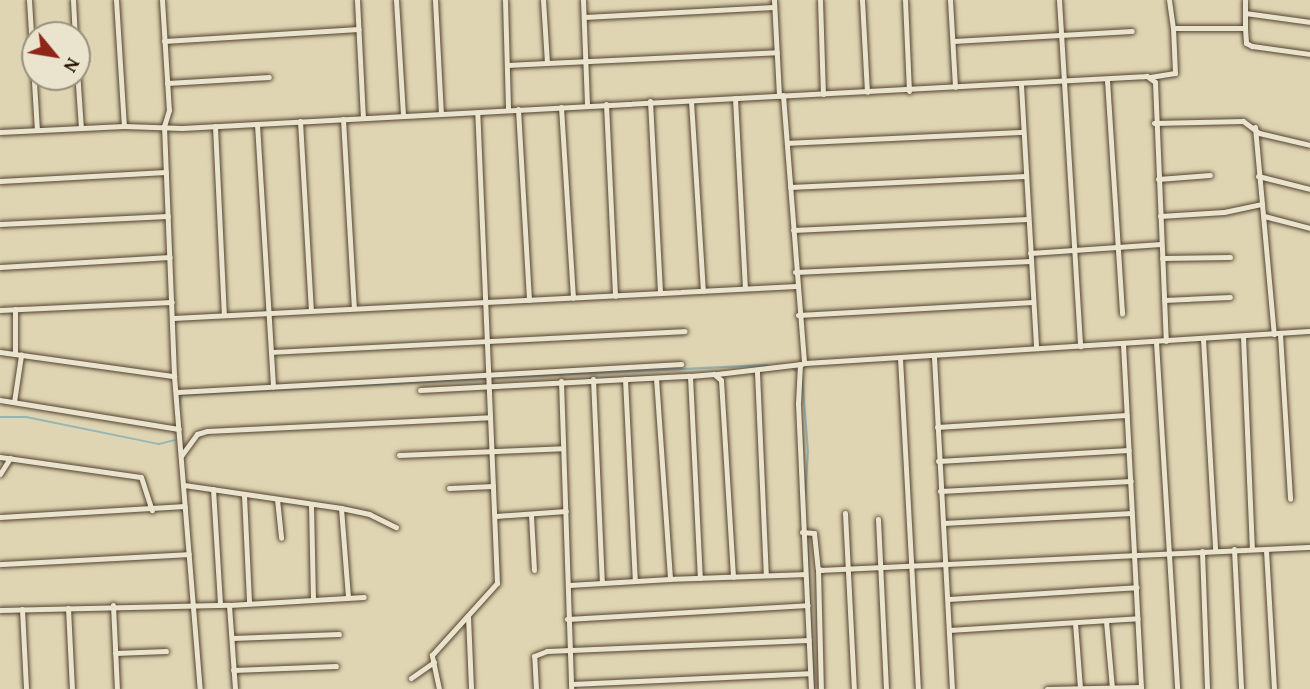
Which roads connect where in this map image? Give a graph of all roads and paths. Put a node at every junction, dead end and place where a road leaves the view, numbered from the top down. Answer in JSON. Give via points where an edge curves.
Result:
{"nodes":[{"id":1,"x":30,"y":0,"type":"edge"},
{"id":2,"x":72,"y":0,"type":"edge"},
{"id":3,"x":116,"y":0,"type":"edge"},
{"id":4,"x":162,"y":0,"type":"edge"},
{"id":5,"x":357,"y":0,"type":"edge"},
{"id":6,"x":396,"y":0,"type":"edge"},
{"id":7,"x":435,"y":0,"type":"edge"},
{"id":8,"x":505,"y":0,"type":"edge"},
{"id":9,"x":543,"y":0,"type":"edge"},
{"id":10,"x":583,"y":0,"type":"edge"},
{"id":11,"x":820,"y":0,"type":"edge"},
{"id":12,"x":862,"y":0,"type":"edge"},
{"id":13,"x":905,"y":0,"type":"edge"},
{"id":14,"x":950,"y":0,"type":"edge"},
{"id":15,"x":1059,"y":0,"type":"edge"},
{"id":16,"x":1169,"y":0,"type":"edge"},
{"id":17,"x":1245,"y":0,"type":"edge"},
{"id":18,"x":774,"y":4,"type":"edge"},
{"id":19,"x":1245,"y":13,"type":"junction"},
{"id":20,"x":584,"y":17,"type":"junction"},
{"id":21,"x":74,"y":21,"type":"edge"},
{"id":22,"x":1310,"y":22,"type":"edge"},
{"id":23,"x":1245,"y":28,"type":"junction"},
{"id":24,"x":359,"y":29,"type":"junction"},
{"id":25,"x":1173,"y":29,"type":"junction"},
{"id":26,"x":1132,"y":31,"type":"dead end"},
{"id":27,"x":1060,"y":34,"type":"junction"},
{"id":28,"x":164,"y":41,"type":"junction"},
{"id":29,"x":953,"y":41,"type":"junction"},
{"id":30,"x":777,"y":52,"type":"junction"},
{"id":31,"x":1310,"y":54,"type":"edge"},
{"id":32,"x":586,"y":60,"type":"junction"},
{"id":33,"x":547,"y":63,"type":"junction"},
{"id":34,"x":507,"y":65,"type":"junction"},
{"id":35,"x":1150,"y":76,"type":"junction"},
{"id":36,"x":270,"y":77,"type":"dead end"},
{"id":37,"x":1107,"y":80,"type":"junction"},
{"id":38,"x":1063,"y":82,"type":"junction"},
{"id":39,"x":167,"y":83,"type":"junction"},
{"id":40,"x":1021,"y":85,"type":"junction"},
{"id":41,"x":955,"y":87,"type":"junction"},
{"id":42,"x":78,"y":91,"type":"edge"},
{"id":43,"x":909,"y":91,"type":"junction"},
{"id":44,"x":867,"y":92,"type":"junction"},
{"id":45,"x":823,"y":94,"type":"junction"},
{"id":46,"x":781,"y":95,"type":"junction"},
{"id":47,"x":735,"y":98,"type":"junction"},
{"id":48,"x":650,"y":101,"type":"junction"},
{"id":49,"x":691,"y":101,"type":"junction"},
{"id":50,"x":606,"y":104,"type":"junction"},
{"id":51,"x":587,"y":106,"type":"junction"},
{"id":52,"x":561,"y":107,"type":"junction"},
{"id":53,"x":508,"y":109,"type":"junction"},
{"id":54,"x":518,"y":109,"type":"junction"},
{"id":55,"x":477,"y":112,"type":"junction"},
{"id":56,"x":441,"y":113,"type":"junction"},
{"id":57,"x":402,"y":116,"type":"junction"},
{"id":58,"x":363,"y":118,"type":"junction"},
{"id":59,"x":343,"y":119,"type":"junction"},
{"id":60,"x":300,"y":121,"type":"junction"},
{"id":61,"x":1154,"y":122,"type":"junction"},
{"id":62,"x":257,"y":124,"type":"junction"},
{"id":63,"x":124,"y":125,"type":"junction"},
{"id":64,"x":164,"y":126,"type":"junction"},
{"id":65,"x":215,"y":126,"type":"junction"},
{"id":66,"x":1255,"y":127,"type":"junction"},
{"id":67,"x":81,"y":128,"type":"junction"},
{"id":68,"x":37,"y":130,"type":"junction"},
{"id":69,"x":0,"y":132,"type":"edge"},
{"id":70,"x":1023,"y":132,"type":"junction"},
{"id":71,"x":787,"y":143,"type":"junction"},
{"id":72,"x":1310,"y":145,"type":"edge"},
{"id":73,"x":166,"y":172,"type":"junction"},
{"id":74,"x":1210,"y":175,"type":"dead end"},
{"id":75,"x":1026,"y":176,"type":"junction"},
{"id":76,"x":1258,"y":176,"type":"junction"},
{"id":77,"x":1158,"y":179,"type":"junction"},
{"id":78,"x":0,"y":181,"type":"edge"},
{"id":79,"x":790,"y":187,"type":"junction"},
{"id":80,"x":1310,"y":189,"type":"edge"},
{"id":81,"x":1262,"y":204,"type":"junction"},
{"id":82,"x":1160,"y":215,"type":"junction"},
{"id":83,"x":168,"y":216,"type":"junction"},
{"id":84,"x":1264,"y":216,"type":"junction"},
{"id":85,"x":1028,"y":219,"type":"junction"},
{"id":86,"x":0,"y":224,"type":"edge"},
{"id":87,"x":1310,"y":228,"type":"edge"},
{"id":88,"x":793,"y":230,"type":"junction"},
{"id":89,"x":1161,"y":244,"type":"junction"},
{"id":90,"x":1117,"y":245,"type":"junction"},
{"id":91,"x":1073,"y":250,"type":"junction"},
{"id":92,"x":1030,"y":253,"type":"junction"},
{"id":93,"x":170,"y":257,"type":"junction"},
{"id":94,"x":1230,"y":257,"type":"dead end"},
{"id":95,"x":1162,"y":258,"type":"junction"},
{"id":96,"x":1031,"y":261,"type":"junction"},
{"id":97,"x":0,"y":267,"type":"edge"},
{"id":98,"x":795,"y":272,"type":"junction"},
{"id":99,"x":796,"y":286,"type":"junction"},
{"id":100,"x":746,"y":288,"type":"junction"},
{"id":101,"x":702,"y":291,"type":"junction"},
{"id":102,"x":660,"y":292,"type":"junction"},
{"id":103,"x":615,"y":296,"type":"junction"},
{"id":104,"x":1230,"y":297,"type":"dead end"},
{"id":105,"x":573,"y":298,"type":"junction"},
{"id":106,"x":529,"y":300,"type":"junction"},
{"id":107,"x":1164,"y":300,"type":"junction"},
{"id":108,"x":172,"y":302,"type":"junction"},
{"id":109,"x":486,"y":302,"type":"junction"},
{"id":110,"x":1033,"y":302,"type":"junction"},
{"id":111,"x":354,"y":308,"type":"junction"},
{"id":112,"x":15,"y":309,"type":"junction"},
{"id":113,"x":0,"y":310,"type":"edge"},
{"id":114,"x":311,"y":310,"type":"junction"},
{"id":115,"x":269,"y":313,"type":"junction"},
{"id":116,"x":1122,"y":314,"type":"dead end"},
{"id":117,"x":224,"y":315,"type":"junction"},
{"id":118,"x":798,"y":315,"type":"junction"},
{"id":119,"x":173,"y":317,"type":"junction"},
{"id":120,"x":684,"y":331,"type":"dead end"},
{"id":121,"x":1310,"y":331,"type":"edge"},
{"id":122,"x":1277,"y":334,"type":"junction"},
{"id":123,"x":1243,"y":336,"type":"junction"},
{"id":124,"x":1203,"y":339,"type":"junction"},
{"id":125,"x":1166,"y":341,"type":"junction"},
{"id":126,"x":1156,"y":342,"type":"junction"},
{"id":127,"x":489,"y":343,"type":"junction"},
{"id":128,"x":1123,"y":344,"type":"junction"},
{"id":129,"x":1080,"y":346,"type":"junction"},
{"id":130,"x":1036,"y":348,"type":"junction"},
{"id":131,"x":0,"y":352,"type":"edge"},
{"id":132,"x":271,"y":352,"type":"junction"},
{"id":133,"x":18,"y":354,"type":"junction"},
{"id":134,"x":934,"y":357,"type":"junction"},
{"id":135,"x":900,"y":358,"type":"junction"},
{"id":136,"x":681,"y":363,"type":"dead end"},
{"id":137,"x":802,"y":363,"type":"junction"},
{"id":138,"x":757,"y":372,"type":"junction"},
{"id":139,"x":717,"y":374,"type":"junction"},
{"id":140,"x":174,"y":376,"type":"junction"},
{"id":141,"x":690,"y":376,"type":"junction"},
{"id":142,"x":489,"y":377,"type":"junction"},
{"id":143,"x":656,"y":378,"type":"junction"},
{"id":144,"x":625,"y":379,"type":"junction"},
{"id":145,"x":593,"y":380,"type":"junction"},
{"id":146,"x":561,"y":381,"type":"junction"},
{"id":147,"x":490,"y":386,"type":"junction"},
{"id":148,"x":273,"y":387,"type":"junction"},
{"id":149,"x":420,"y":390,"type":"dead end"},
{"id":150,"x":177,"y":392,"type":"junction"},
{"id":151,"x":0,"y":400,"type":"edge"},
{"id":152,"x":14,"y":402,"type":"junction"},
{"id":153,"x":1127,"y":415,"type":"junction"},
{"id":154,"x":490,"y":417,"type":"junction"},
{"id":155,"x":937,"y":427,"type":"junction"},
{"id":156,"x":179,"y":429,"type":"junction"},
{"id":157,"x":563,"y":448,"type":"junction"},
{"id":158,"x":1129,"y":450,"type":"junction"},
{"id":159,"x":492,"y":451,"type":"junction"},
{"id":160,"x":399,"y":455,"type":"dead end"},
{"id":161,"x":181,"y":456,"type":"junction"},
{"id":162,"x":0,"y":457,"type":"edge"},
{"id":163,"x":10,"y":458,"type":"junction"},
{"id":164,"x":938,"y":461,"type":"junction"},
{"id":165,"x":0,"y":474,"type":"edge"},
{"id":166,"x":1131,"y":481,"type":"junction"},
{"id":167,"x":184,"y":485,"type":"junction"},
{"id":168,"x":493,"y":486,"type":"junction"},
{"id":169,"x":449,"y":488,"type":"dead end"},
{"id":170,"x":213,"y":489,"type":"junction"},
{"id":171,"x":940,"y":491,"type":"junction"},
{"id":172,"x":244,"y":495,"type":"junction"},
{"id":173,"x":277,"y":499,"type":"junction"},
{"id":174,"x":1290,"y":499,"type":"dead end"},
{"id":175,"x":311,"y":504,"type":"junction"},
{"id":176,"x":186,"y":506,"type":"junction"},
{"id":177,"x":341,"y":508,"type":"junction"},
{"id":178,"x":152,"y":510,"type":"junction"},
{"id":179,"x":566,"y":512,"type":"junction"},
{"id":180,"x":845,"y":513,"type":"dead end"},
{"id":181,"x":1132,"y":513,"type":"junction"},
{"id":182,"x":531,"y":515,"type":"junction"},
{"id":183,"x":496,"y":516,"type":"junction"},
{"id":184,"x":0,"y":517,"type":"edge"},
{"id":185,"x":878,"y":519,"type":"dead end"},
{"id":186,"x":943,"y":523,"type":"junction"},
{"id":187,"x":396,"y":527,"type":"dead end"},
{"id":188,"x":802,"y":532,"type":"junction"},
{"id":189,"x":281,"y":538,"type":"dead end"},
{"id":190,"x":1310,"y":547,"type":"edge"},
{"id":191,"x":1234,"y":549,"type":"junction"},
{"id":192,"x":1252,"y":549,"type":"junction"},
{"id":193,"x":1215,"y":550,"type":"junction"},
{"id":194,"x":1266,"y":550,"type":"junction"},
{"id":195,"x":1167,"y":551,"type":"junction"},
{"id":196,"x":1202,"y":551,"type":"junction"},
{"id":197,"x":189,"y":554,"type":"junction"},
{"id":198,"x":1135,"y":557,"type":"junction"},
{"id":199,"x":0,"y":564,"type":"edge"},
{"id":200,"x":945,"y":565,"type":"junction"},
{"id":201,"x":912,"y":568,"type":"junction"},
{"id":202,"x":818,"y":569,"type":"junction"},
{"id":203,"x":879,"y":569,"type":"junction"},
{"id":204,"x":534,"y":570,"type":"dead end"},
{"id":205,"x":845,"y":570,"type":"junction"},
{"id":206,"x":805,"y":574,"type":"junction"},
{"id":207,"x":766,"y":575,"type":"junction"},
{"id":208,"x":733,"y":577,"type":"junction"},
{"id":209,"x":699,"y":578,"type":"junction"},
{"id":210,"x":670,"y":579,"type":"junction"},
{"id":211,"x":635,"y":581,"type":"junction"},
{"id":212,"x":602,"y":582,"type":"junction"},
{"id":213,"x":569,"y":585,"type":"junction"},
{"id":214,"x":1137,"y":587,"type":"junction"},
{"id":215,"x":348,"y":596,"type":"junction"},
{"id":216,"x":313,"y":597,"type":"junction"},
{"id":217,"x":364,"y":597,"type":"dead end"},
{"id":218,"x":948,"y":598,"type":"junction"},
{"id":219,"x":192,"y":603,"type":"junction"},
{"id":220,"x":249,"y":603,"type":"junction"},
{"id":221,"x":113,"y":604,"type":"junction"},
{"id":222,"x":220,"y":605,"type":"junction"},
{"id":223,"x":229,"y":605,"type":"junction"},
{"id":224,"x":808,"y":605,"type":"junction"},
{"id":225,"x":68,"y":608,"type":"junction"},
{"id":226,"x":22,"y":609,"type":"junction"},
{"id":227,"x":0,"y":610,"type":"edge"},
{"id":228,"x":468,"y":616,"type":"junction"},
{"id":229,"x":1138,"y":618,"type":"junction"},
{"id":230,"x":567,"y":619,"type":"junction"},
{"id":231,"x":1106,"y":621,"type":"junction"},
{"id":232,"x":1075,"y":623,"type":"junction"},
{"id":233,"x":949,"y":630,"type":"junction"},
{"id":234,"x":339,"y":634,"type":"dead end"},
{"id":235,"x":232,"y":638,"type":"junction"},
{"id":236,"x":809,"y":640,"type":"junction"},
{"id":237,"x":166,"y":651,"type":"dead end"},
{"id":238,"x":569,"y":652,"type":"junction"},
{"id":239,"x":115,"y":653,"type":"junction"},
{"id":240,"x":434,"y":662,"type":"junction"},
{"id":241,"x":336,"y":666,"type":"dead end"},
{"id":242,"x":233,"y":670,"type":"junction"},
{"id":243,"x":810,"y":673,"type":"junction"},
{"id":244,"x":411,"y":678,"type":"dead end"},
{"id":245,"x":571,"y":687,"type":"edge"},
{"id":246,"x":1080,"y":688,"type":"edge"},
{"id":247,"x":1112,"y":688,"type":"edge"},
{"id":248,"x":1141,"y":688,"type":"edge"},
{"id":249,"x":26,"y":689,"type":"edge"},
{"id":250,"x":72,"y":689,"type":"edge"},
{"id":251,"x":117,"y":689,"type":"edge"},
{"id":252,"x":200,"y":689,"type":"edge"},
{"id":253,"x":235,"y":689,"type":"edge"},
{"id":254,"x":439,"y":689,"type":"edge"},
{"id":255,"x":471,"y":689,"type":"edge"},
{"id":256,"x":536,"y":689,"type":"edge"},
{"id":257,"x":811,"y":689,"type":"edge"},
{"id":258,"x":821,"y":689,"type":"edge"},
{"id":259,"x":854,"y":689,"type":"edge"},
{"id":260,"x":886,"y":689,"type":"edge"},
{"id":261,"x":918,"y":689,"type":"edge"},
{"id":262,"x":952,"y":689,"type":"edge"},
{"id":263,"x":1047,"y":689,"type":"edge"},
{"id":264,"x":1177,"y":689,"type":"edge"},
{"id":265,"x":1207,"y":689,"type":"edge"},
{"id":266,"x":1241,"y":689,"type":"edge"},
{"id":267,"x":1274,"y":689,"type":"edge"}],
"edges":[{"from":1,"to":68,"type":"street"},
{"from":2,"to":21,"type":"street"},
{"from":3,"to":63,"type":"street"},
{"from":4,"to":28,"type":"street"},
{"from":5,"to":24,"type":"street"},
{"from":6,"to":57,"type":"street"},
{"from":7,"to":56,"type":"street"},
{"from":8,"to":34,"type":"street"},
{"from":9,"to":33,"type":"street"},
{"from":10,"to":20,"type":"street"},
{"from":11,"to":45,"type":"street"},
{"from":12,"to":44,"type":"street"},
{"from":13,"to":43,"type":"street"},
{"from":14,"to":29,"type":"street"},
{"from":15,"to":27,"type":"street"},
{"from":16,"to":25,"type":"street"},
{"from":17,"to":19,"type":"street"},
{"from":18,"to":20,"type":"street"},
{"from":18,"to":30,"type":"street"},
{"from":19,"to":22,"type":"street"},
{"from":19,"to":23,"type":"street"},
{"from":20,"to":32,"type":"street"},
{"from":23,"to":25,"type":"street"},
{"from":23,"to":31,"type":"street","via":[[1247,43],[1252,46]]},
{"from":24,"to":28,"type":"street"},
{"from":24,"to":58,"type":"street"},
{"from":25,"to":35,"type":"street","via":[[1175,73]]},
{"from":26,"to":27,"type":"street"},
{"from":27,"to":29,"type":"street"},
{"from":27,"to":38,"type":"street"},
{"from":28,"to":39,"type":"street"},
{"from":29,"to":41,"type":"street"},
{"from":30,"to":32,"type":"street"},
{"from":30,"to":46,"type":"street"},
{"from":32,"to":33,"type":"street"},
{"from":32,"to":51,"type":"street"},
{"from":33,"to":34,"type":"street"},
{"from":34,"to":53,"type":"street"},
{"from":35,"to":37,"type":"street"},
{"from":35,"to":61,"type":"street","via":[[1155,82]]},
{"from":36,"to":39,"type":"street"},
{"from":37,"to":38,"type":"street"},
{"from":37,"to":90,"type":"street"},
{"from":38,"to":40,"type":"street"},
{"from":38,"to":91,"type":"street"},
{"from":39,"to":64,"type":"street","via":[[169,110]]},
{"from":40,"to":41,"type":"street"},
{"from":40,"to":70,"type":"street"},
{"from":41,"to":43,"type":"street"},
{"from":42,"to":67,"type":"street"},
{"from":43,"to":44,"type":"street"},
{"from":44,"to":45,"type":"street"},
{"from":45,"to":46,"type":"street"},
{"from":46,"to":47,"type":"street"},
{"from":46,"to":71,"type":"street"},
{"from":47,"to":49,"type":"street"},
{"from":47,"to":100,"type":"street"},
{"from":48,"to":49,"type":"street"},
{"from":48,"to":50,"type":"street"},
{"from":48,"to":102,"type":"street"},
{"from":49,"to":101,"type":"street"},
{"from":50,"to":51,"type":"street"},
{"from":50,"to":103,"type":"street"},
{"from":51,"to":52,"type":"street"},
{"from":52,"to":54,"type":"street"},
{"from":52,"to":105,"type":"street"},
{"from":53,"to":54,"type":"street"},
{"from":53,"to":55,"type":"street"},
{"from":54,"to":106,"type":"street"},
{"from":55,"to":56,"type":"street"},
{"from":55,"to":109,"type":"street"},
{"from":56,"to":57,"type":"street"},
{"from":57,"to":58,"type":"street"},
{"from":58,"to":59,"type":"street"},
{"from":59,"to":60,"type":"street"},
{"from":59,"to":111,"type":"street"},
{"from":60,"to":62,"type":"street"},
{"from":60,"to":114,"type":"street"},
{"from":61,"to":66,"type":"street","via":[[1243,121]]},
{"from":61,"to":77,"type":"street"},
{"from":62,"to":65,"type":"street"},
{"from":62,"to":115,"type":"street"},
{"from":63,"to":64,"type":"street"},
{"from":63,"to":67,"type":"street"},
{"from":64,"to":65,"type":"street"},
{"from":64,"to":73,"type":"street"},
{"from":65,"to":117,"type":"street"},
{"from":66,"to":72,"type":"street"},
{"from":66,"to":76,"type":"street"},
{"from":67,"to":68,"type":"street"},
{"from":68,"to":69,"type":"street"},
{"from":70,"to":71,"type":"street"},
{"from":70,"to":75,"type":"street"},
{"from":71,"to":79,"type":"street"},
{"from":73,"to":78,"type":"street"},
{"from":73,"to":83,"type":"street"},
{"from":74,"to":77,"type":"street"},
{"from":75,"to":79,"type":"street"},
{"from":75,"to":85,"type":"street"},
{"from":76,"to":80,"type":"street"},
{"from":76,"to":81,"type":"street"},
{"from":77,"to":82,"type":"street"},
{"from":79,"to":88,"type":"street"},
{"from":81,"to":82,"type":"street","via":[[1224,212]]},
{"from":81,"to":84,"type":"street"},
{"from":82,"to":89,"type":"street"},
{"from":83,"to":86,"type":"street"},
{"from":83,"to":93,"type":"street"},
{"from":84,"to":87,"type":"street"},
{"from":84,"to":122,"type":"street"},
{"from":85,"to":88,"type":"street"},
{"from":85,"to":92,"type":"street"},
{"from":88,"to":98,"type":"street"},
{"from":89,"to":90,"type":"street"},
{"from":89,"to":95,"type":"street"},
{"from":90,"to":91,"type":"street"},
{"from":90,"to":116,"type":"street"},
{"from":91,"to":92,"type":"street"},
{"from":91,"to":129,"type":"street"},
{"from":92,"to":96,"type":"street"},
{"from":93,"to":97,"type":"street"},
{"from":93,"to":108,"type":"street"},
{"from":94,"to":95,"type":"street"},
{"from":95,"to":107,"type":"street"},
{"from":96,"to":98,"type":"street"},
{"from":96,"to":110,"type":"street"},
{"from":98,"to":99,"type":"street"},
{"from":99,"to":100,"type":"street"},
{"from":99,"to":118,"type":"street"},
{"from":100,"to":101,"type":"street"},
{"from":101,"to":102,"type":"street"},
{"from":102,"to":103,"type":"street"},
{"from":103,"to":105,"type":"street"},
{"from":104,"to":107,"type":"street"},
{"from":105,"to":106,"type":"street"},
{"from":106,"to":109,"type":"street"},
{"from":107,"to":125,"type":"street"},
{"from":108,"to":112,"type":"street"},
{"from":108,"to":119,"type":"street"},
{"from":109,"to":111,"type":"street"},
{"from":109,"to":127,"type":"street"},
{"from":110,"to":118,"type":"street"},
{"from":110,"to":130,"type":"street"},
{"from":111,"to":114,"type":"street"},
{"from":112,"to":113,"type":"street"},
{"from":112,"to":133,"type":"street"},
{"from":114,"to":115,"type":"street"},
{"from":115,"to":117,"type":"street"},
{"from":115,"to":132,"type":"street"},
{"from":117,"to":119,"type":"street"},
{"from":118,"to":137,"type":"street"},
{"from":119,"to":140,"type":"street"},
{"from":120,"to":127,"type":"street"},
{"from":121,"to":122,"type":"street"},
{"from":122,"to":123,"type":"street"},
{"from":122,"to":174,"type":"street"},
{"from":123,"to":124,"type":"street"},
{"from":123,"to":192,"type":"street"},
{"from":124,"to":125,"type":"street"},
{"from":124,"to":193,"type":"street"},
{"from":125,"to":126,"type":"street"},
{"from":126,"to":128,"type":"street"},
{"from":126,"to":195,"type":"street"},
{"from":127,"to":132,"type":"street"},
{"from":127,"to":142,"type":"street"},
{"from":128,"to":129,"type":"street"},
{"from":128,"to":153,"type":"street"},
{"from":129,"to":130,"type":"street"},
{"from":130,"to":134,"type":"street"},
{"from":131,"to":133,"type":"street"},
{"from":132,"to":148,"type":"street"},
{"from":133,"to":140,"type":"street"},
{"from":133,"to":152,"type":"street"},
{"from":134,"to":135,"type":"street"},
{"from":134,"to":155,"type":"street"},
{"from":135,"to":137,"type":"street"},
{"from":135,"to":201,"type":"street"},
{"from":136,"to":142,"type":"street"},
{"from":137,"to":138,"type":"street"},
{"from":137,"to":188,"type":"street"},
{"from":138,"to":139,"type":"street"},
{"from":138,"to":207,"type":"street"},
{"from":139,"to":141,"type":"street"},
{"from":139,"to":208,"type":"street","via":[[722,380]]},
{"from":140,"to":150,"type":"street"},
{"from":141,"to":143,"type":"street"},
{"from":141,"to":209,"type":"street"},
{"from":142,"to":147,"type":"street"},
{"from":142,"to":148,"type":"street"},
{"from":143,"to":144,"type":"street"},
{"from":143,"to":210,"type":"street"},
{"from":144,"to":145,"type":"street"},
{"from":144,"to":211,"type":"street"},
{"from":145,"to":146,"type":"street"},
{"from":145,"to":212,"type":"street"},
{"from":146,"to":147,"type":"street"},
{"from":146,"to":157,"type":"street"},
{"from":147,"to":149,"type":"street"},
{"from":147,"to":154,"type":"street"},
{"from":148,"to":150,"type":"street"},
{"from":150,"to":156,"type":"street"},
{"from":151,"to":152,"type":"street"},
{"from":152,"to":156,"type":"street"},
{"from":153,"to":155,"type":"street"},
{"from":153,"to":158,"type":"street"},
{"from":154,"to":159,"type":"street"},
{"from":154,"to":161,"type":"street","via":[[207,431],[197,434]]},
{"from":155,"to":164,"type":"street"},
{"from":156,"to":161,"type":"street"},
{"from":157,"to":159,"type":"street"},
{"from":157,"to":179,"type":"street"},
{"from":158,"to":164,"type":"street"},
{"from":158,"to":166,"type":"street"},
{"from":159,"to":160,"type":"street"},
{"from":159,"to":168,"type":"street"},
{"from":161,"to":167,"type":"street"},
{"from":162,"to":163,"type":"street"},
{"from":163,"to":165,"type":"street"},
{"from":163,"to":178,"type":"street","via":[[141,477]]},
{"from":164,"to":171,"type":"street"},
{"from":166,"to":171,"type":"street"},
{"from":166,"to":181,"type":"street"},
{"from":167,"to":170,"type":"street"},
{"from":167,"to":176,"type":"street"},
{"from":168,"to":169,"type":"street"},
{"from":168,"to":183,"type":"street"},
{"from":170,"to":172,"type":"street"},
{"from":170,"to":222,"type":"street"},
{"from":171,"to":186,"type":"street"},
{"from":172,"to":173,"type":"street"},
{"from":172,"to":220,"type":"street"},
{"from":173,"to":175,"type":"street"},
{"from":173,"to":189,"type":"street"},
{"from":175,"to":177,"type":"street"},
{"from":175,"to":216,"type":"street"},
{"from":176,"to":178,"type":"street"},
{"from":176,"to":197,"type":"street"},
{"from":177,"to":187,"type":"street"},
{"from":177,"to":215,"type":"street"},
{"from":178,"to":184,"type":"street"},
{"from":179,"to":182,"type":"street"},
{"from":179,"to":213,"type":"street"},
{"from":180,"to":205,"type":"street"},
{"from":181,"to":186,"type":"street"},
{"from":181,"to":198,"type":"street"},
{"from":182,"to":183,"type":"street"},
{"from":182,"to":204,"type":"street"},
{"from":183,"to":228,"type":"street","via":[[496,588]]},
{"from":185,"to":203,"type":"street"},
{"from":186,"to":200,"type":"street"},
{"from":188,"to":202,"type":"street","via":[[814,533]]},
{"from":188,"to":206,"type":"street"},
{"from":190,"to":194,"type":"street"},
{"from":191,"to":192,"type":"street"},
{"from":191,"to":193,"type":"street"},
{"from":191,"to":266,"type":"street"},
{"from":192,"to":194,"type":"street"},
{"from":193,"to":196,"type":"street"},
{"from":194,"to":267,"type":"street"},
{"from":195,"to":196,"type":"street"},
{"from":195,"to":198,"type":"street"},
{"from":195,"to":264,"type":"street"},
{"from":196,"to":265,"type":"street"},
{"from":197,"to":199,"type":"street"},
{"from":197,"to":219,"type":"street"},
{"from":198,"to":200,"type":"street"},
{"from":198,"to":214,"type":"street"},
{"from":200,"to":201,"type":"street"},
{"from":200,"to":218,"type":"street"},
{"from":201,"to":203,"type":"street"},
{"from":201,"to":261,"type":"street"},
{"from":202,"to":205,"type":"street"},
{"from":202,"to":258,"type":"street"},
{"from":203,"to":205,"type":"street"},
{"from":203,"to":260,"type":"street"},
{"from":205,"to":259,"type":"street"},
{"from":206,"to":207,"type":"street"},
{"from":206,"to":224,"type":"street"},
{"from":207,"to":208,"type":"street"},
{"from":208,"to":209,"type":"street"},
{"from":209,"to":210,"type":"street"},
{"from":210,"to":211,"type":"street"},
{"from":211,"to":212,"type":"street"},
{"from":212,"to":213,"type":"street"},
{"from":213,"to":230,"type":"street"},
{"from":214,"to":218,"type":"street"},
{"from":214,"to":229,"type":"street"},
{"from":215,"to":216,"type":"street"},
{"from":215,"to":217,"type":"street"},
{"from":216,"to":220,"type":"street"},
{"from":218,"to":233,"type":"street"},
{"from":219,"to":221,"type":"street"},
{"from":219,"to":222,"type":"street"},
{"from":219,"to":252,"type":"street"},
{"from":220,"to":223,"type":"street"},
{"from":221,"to":225,"type":"street"},
{"from":221,"to":239,"type":"street"},
{"from":222,"to":223,"type":"street"},
{"from":223,"to":235,"type":"street"},
{"from":224,"to":230,"type":"street"},
{"from":224,"to":236,"type":"street"},
{"from":225,"to":226,"type":"street"},
{"from":225,"to":250,"type":"street"},
{"from":226,"to":227,"type":"street"},
{"from":226,"to":249,"type":"street"},
{"from":228,"to":240,"type":"street","via":[[432,656]]},
{"from":228,"to":255,"type":"street"},
{"from":229,"to":231,"type":"street"},
{"from":229,"to":248,"type":"street"},
{"from":230,"to":238,"type":"street"},
{"from":231,"to":232,"type":"street"},
{"from":231,"to":247,"type":"street"},
{"from":232,"to":233,"type":"street"},
{"from":232,"to":246,"type":"street"},
{"from":233,"to":262,"type":"street"},
{"from":234,"to":235,"type":"street"},
{"from":235,"to":242,"type":"street"},
{"from":236,"to":238,"type":"street"},
{"from":236,"to":243,"type":"street"},
{"from":237,"to":239,"type":"street"},
{"from":238,"to":245,"type":"street"},
{"from":238,"to":256,"type":"street","via":[[534,656]]},
{"from":239,"to":251,"type":"street"},
{"from":240,"to":244,"type":"street"},
{"from":240,"to":254,"type":"street"},
{"from":241,"to":242,"type":"street"},
{"from":242,"to":253,"type":"street"},
{"from":243,"to":245,"type":"street"},
{"from":243,"to":257,"type":"street"},
{"from":246,"to":247,"type":"street"},
{"from":246,"to":263,"type":"street"},
{"from":247,"to":248,"type":"street"}]}
